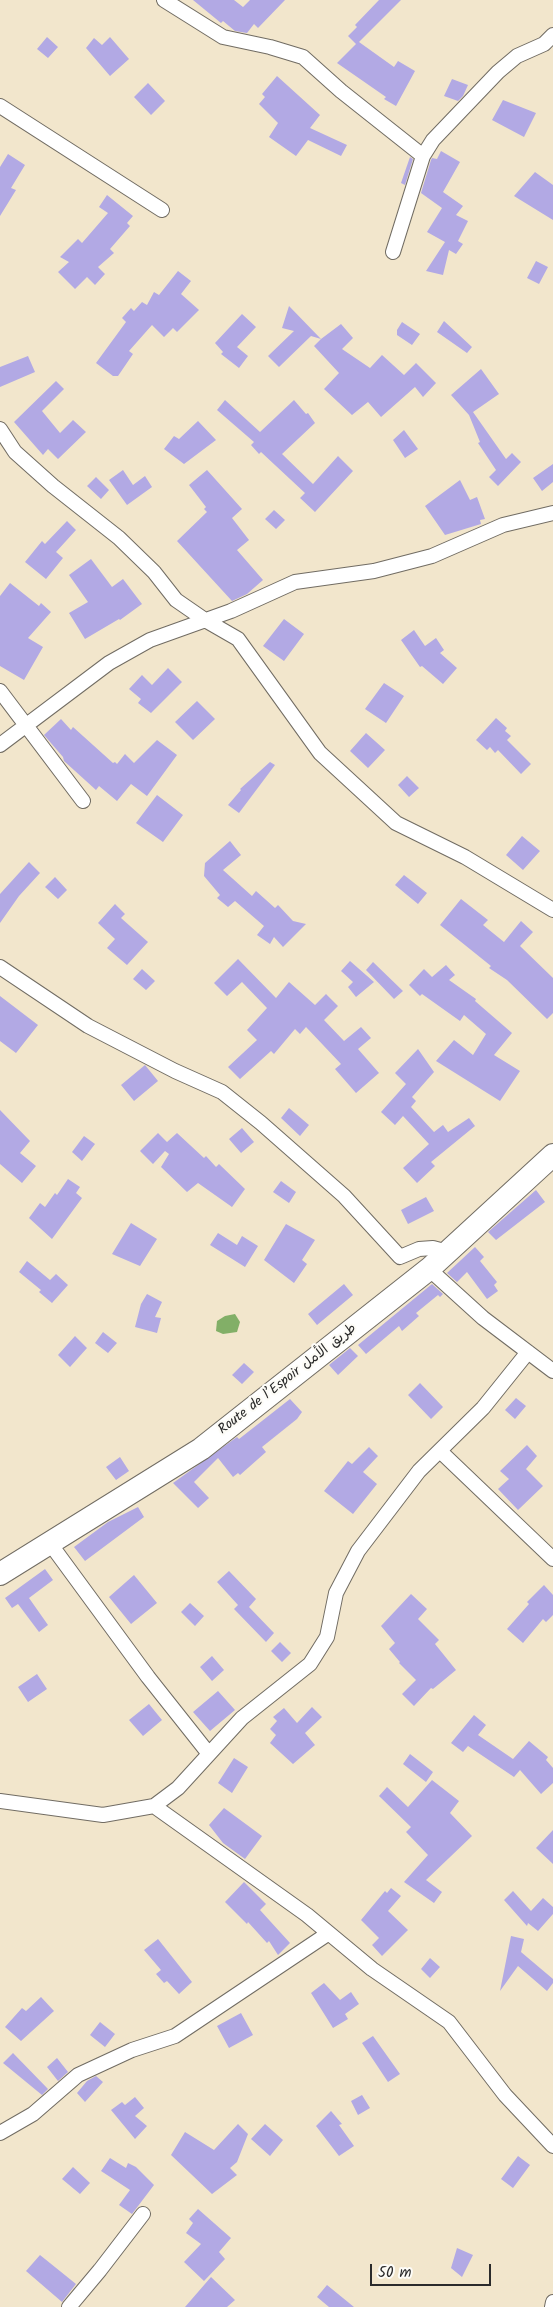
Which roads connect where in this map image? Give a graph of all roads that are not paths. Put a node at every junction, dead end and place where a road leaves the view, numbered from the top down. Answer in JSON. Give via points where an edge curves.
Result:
{"nodes":[{"id":1,"x":164,"y":0,"type":"edge"},
{"id":2,"x":553,"y":36,"type":"edge"},
{"id":3,"x":0,"y":106,"type":"edge"},
{"id":4,"x":423,"y":156,"type":"junction"},
{"id":5,"x":162,"y":210,"type":"dead end"},
{"id":6,"x":393,"y":252,"type":"dead end"},
{"id":7,"x":0,"y":430,"type":"edge"},
{"id":8,"x":553,"y":513,"type":"edge"},
{"id":9,"x":205,"y":620,"type":"junction"},
{"id":10,"x":0,"y":691,"type":"edge"},
{"id":11,"x":27,"y":726,"type":"junction"},
{"id":12,"x":0,"y":745,"type":"edge"},
{"id":13,"x":82,"y":801,"type":"dead end"},
{"id":14,"x":553,"y":910,"type":"edge"},
{"id":15,"x":0,"y":967,"type":"edge"},
{"id":16,"x":553,"y":1155,"type":"edge"},
{"id":17,"x":448,"y":1252,"type":"junction"},
{"id":18,"x":429,"y":1269,"type":"junction"},
{"id":19,"x":528,"y":1352,"type":"junction"},
{"id":20,"x":553,"y":1371,"type":"edge"},
{"id":21,"x":440,"y":1451,"type":"junction"},
{"id":22,"x":49,"y":1542,"type":"junction"},
{"id":23,"x":553,"y":1559,"type":"edge"},
{"id":24,"x":0,"y":1574,"type":"edge"},
{"id":25,"x":209,"y":1754,"type":"junction"},
{"id":26,"x":0,"y":1801,"type":"edge"},
{"id":27,"x":154,"y":1806,"type":"junction"},
{"id":28,"x":329,"y":1933,"type":"junction"},
{"id":29,"x":0,"y":2133,"type":"edge"},
{"id":30,"x":553,"y":2146,"type":"edge"},
{"id":31,"x":143,"y":2214,"type":"dead end"},
{"id":32,"x":553,"y":2302,"type":"edge"},
{"id":33,"x":68,"y":2307,"type":"edge"},
{"id":34,"x":552,"y":2307,"type":"edge"}],
"edges":[{"from":1,"to":4,"type":"street","via":[[223,37],[302,57]]},
{"from":2,"to":4,"type":"street","via":[[498,72],[433,140]]},
{"from":3,"to":5,"type":"street"},
{"from":4,"to":6,"type":"street"},
{"from":7,"to":9,"type":"street","via":[[15,452],[119,538],[154,572],[176,600]]},
{"from":8,"to":9,"type":"street","via":[[503,525],[424,558],[374,571],[295,582]]},
{"from":9,"to":11,"type":"street","via":[[150,640],[109,663]]},
{"from":9,"to":14,"type":"street","via":[[238,639],[320,753],[396,823],[465,857]]},
{"from":10,"to":11,"type":"street"},
{"from":11,"to":12,"type":"street"},
{"from":11,"to":13,"type":"street"},
{"from":15,"to":17,"type":"street","via":[[88,1026],[222,1092],[344,1196],[400,1257],[418,1249]]},
{"from":16,"to":17,"type":"highway","name":"Route de l’Espoir طريق الأمل"},
{"from":17,"to":18,"type":"highway","name":"Route de l’Espoir طريق الأمل"},
{"from":18,"to":19,"type":"street","via":[[483,1318]]},
{"from":18,"to":22,"type":"highway","name":"Route de l’Espoir طريق الأمل","via":[[201,1449]]},
{"from":19,"to":20,"type":"street"},
{"from":19,"to":21,"type":"street","via":[[483,1408]]},
{"from":21,"to":23,"type":"street"},
{"from":21,"to":25,"type":"street","via":[[420,1471],[358,1551],[336,1593],[327,1637],[310,1664],[242,1718]]},
{"from":22,"to":24,"type":"highway","name":"Route de l’Espoir طريق الأمل"},
{"from":22,"to":25,"type":"street"},
{"from":25,"to":27,"type":"street","via":[[178,1788]]},
{"from":26,"to":27,"type":"street","via":[[103,1814]]},
{"from":27,"to":28,"type":"street","via":[[308,1914]]},
{"from":28,"to":29,"type":"street","via":[[175,2036],[132,2050],[78,2075],[33,2114]]},
{"from":28,"to":30,"type":"street","via":[[372,1969],[449,2022],[506,2095]]},
{"from":31,"to":33,"type":"street"},
{"from":32,"to":34,"type":"street"}]}
